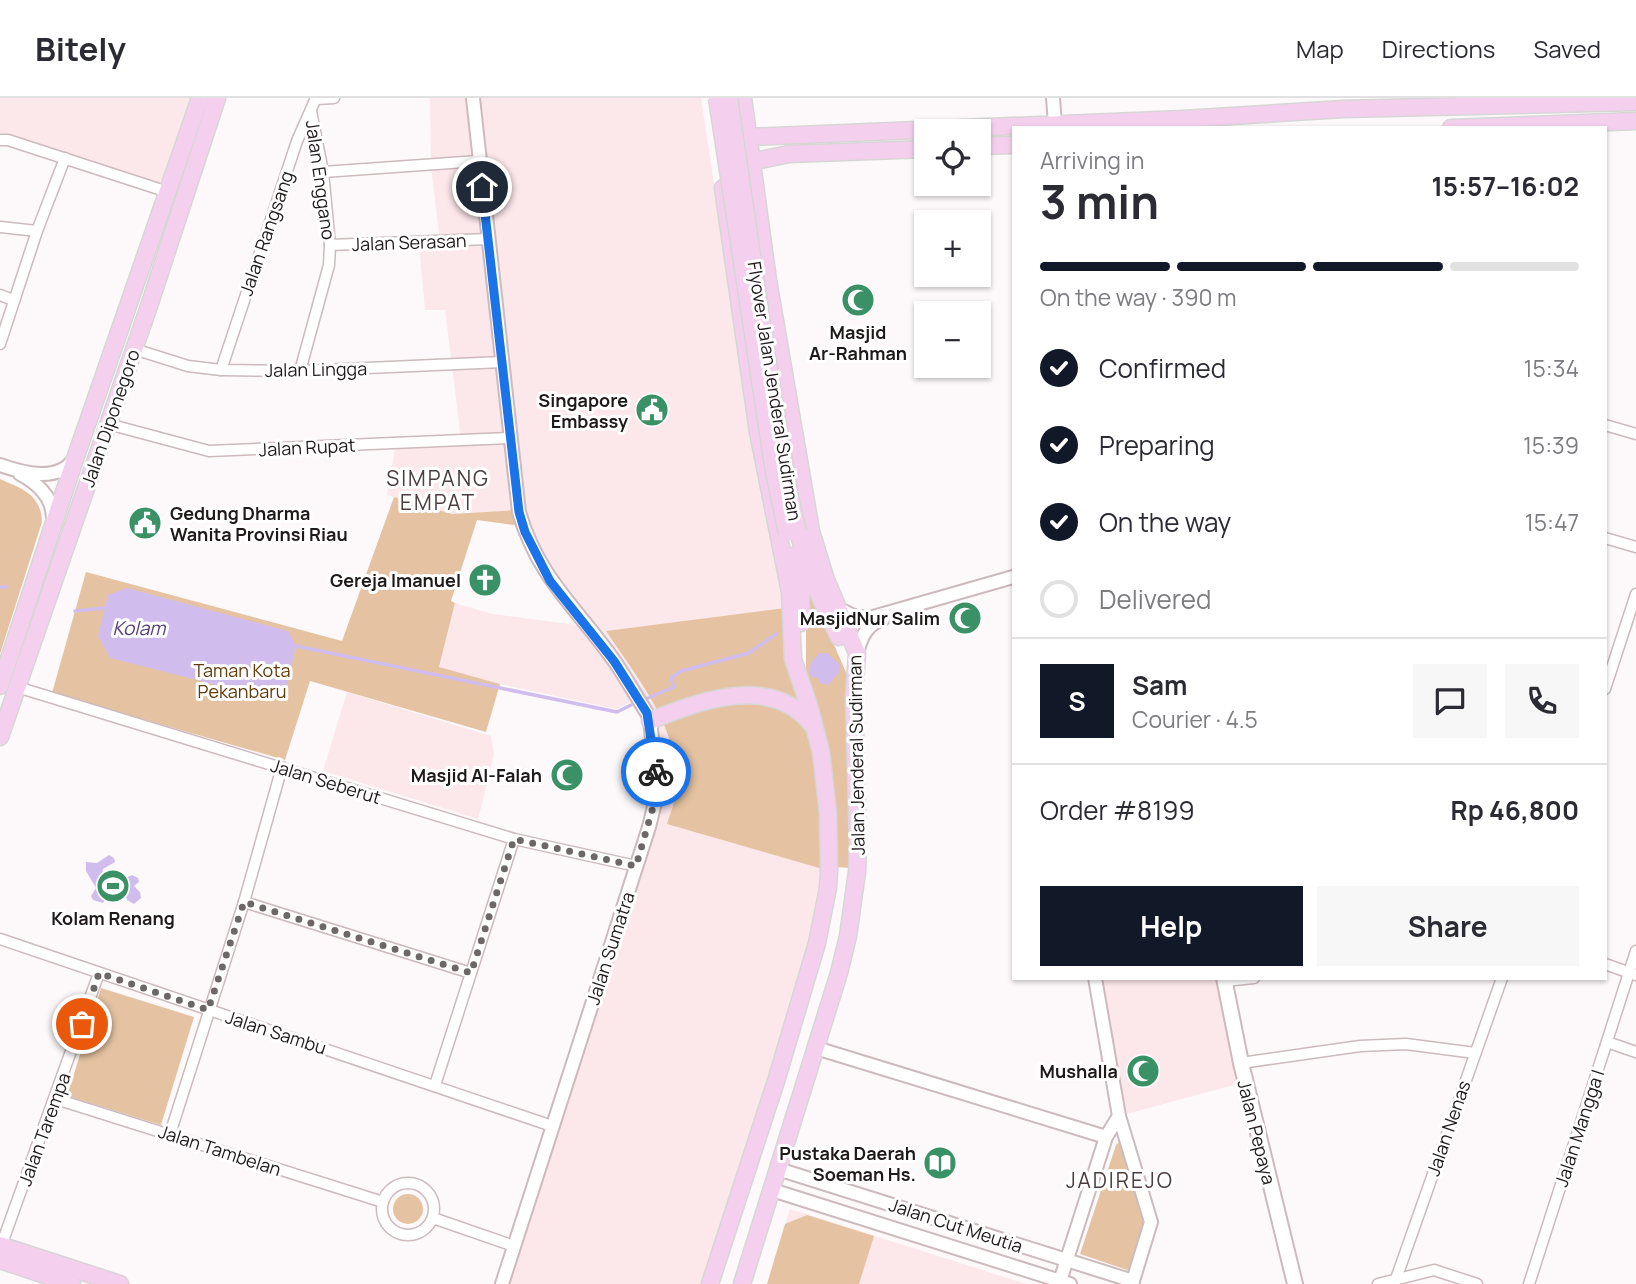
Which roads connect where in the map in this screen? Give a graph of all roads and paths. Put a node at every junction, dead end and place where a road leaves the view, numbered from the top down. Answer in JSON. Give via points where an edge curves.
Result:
{"nodes":[{"id":1,"x":200,"y":98,"type":"edge"},
{"id":2,"x":217,"y":98,"type":"edge"},
{"id":3,"x":316,"y":98,"type":"edge"},
{"id":4,"x":334,"y":98,"type":"edge"},
{"id":5,"x":473,"y":98,"type":"edge"},
{"id":6,"x":710,"y":98,"type":"edge"},
{"id":7,"x":717,"y":98,"type":"edge"},
{"id":8,"x":729,"y":98,"type":"edge"},
{"id":9,"x":743,"y":98,"type":"edge"},
{"id":10,"x":1053,"y":98,"type":"edge"},
{"id":11,"x":1591,"y":101,"type":"edge"},
{"id":12,"x":1505,"y":102,"type":"edge"},
{"id":13,"x":1636,"y":102,"type":"edge"},
{"id":14,"x":1395,"y":103,"type":"edge"},
{"id":15,"x":311,"y":111,"type":"junction"},
{"id":16,"x":1636,"y":121,"type":"edge"},
{"id":17,"x":1055,"y":124,"type":"junction"},
{"id":18,"x":1504,"y":126,"type":"edge"},
{"id":19,"x":748,"y":138,"type":"junction"},
{"id":20,"x":0,"y":140,"type":"edge"},
{"id":21,"x":1012,"y":145,"type":"edge"},
{"id":22,"x":991,"y":146,"type":"edge"},
{"id":23,"x":914,"y":149,"type":"edge"},
{"id":24,"x":725,"y":156,"type":"junction"},
{"id":25,"x":65,"y":158,"type":"junction"},
{"id":26,"x":479,"y":161,"type":"junction"},
{"id":27,"x":750,"y":162,"type":"junction"},
{"id":28,"x":323,"y":172,"type":"junction"},
{"id":29,"x":168,"y":192,"type":"junction"},
{"id":30,"x":0,"y":227,"type":"edge"},
{"id":31,"x":37,"y":231,"type":"junction"},
{"id":32,"x":488,"y":239,"type":"junction"},
{"id":33,"x":330,"y":245,"type":"junction"},
{"id":34,"x":0,"y":295,"type":"edge"},
{"id":35,"x":13,"y":300,"type":"junction"},
{"id":36,"x":131,"y":300,"type":"junction"},
{"id":37,"x":149,"y":306,"type":"junction"},
{"id":38,"x":774,"y":319,"type":"junction"},
{"id":39,"x":742,"y":322,"type":"junction"},
{"id":40,"x":0,"y":344,"type":"edge"},
{"id":41,"x":134,"y":349,"type":"junction"},
{"id":42,"x":502,"y":362,"type":"junction"},
{"id":43,"x":220,"y":370,"type":"junction"},
{"id":44,"x":300,"y":371,"type":"junction"},
{"id":45,"x":108,"y":424,"type":"junction"},
{"id":46,"x":1607,"y":426,"type":"edge"},
{"id":47,"x":1636,"y":434,"type":"edge"},
{"id":48,"x":509,"y":438,"type":"junction"},
{"id":49,"x":76,"y":456,"type":"junction"},
{"id":50,"x":5,"y":467,"type":"edge"},
{"id":51,"x":53,"y":523,"type":"junction"},
{"id":52,"x":1607,"y":539,"type":"edge"},
{"id":53,"x":1636,"y":547,"type":"edge"},
{"id":54,"x":1012,"y":577,"type":"edge"},
{"id":55,"x":807,"y":586,"type":"junction"},
{"id":56,"x":1636,"y":594,"type":"edge"},
{"id":57,"x":837,"y":607,"type":"junction"},
{"id":58,"x":909,"y":607,"type":"junction"},
{"id":59,"x":857,"y":653,"type":"junction"},
{"id":60,"x":854,"y":675,"type":"junction"},
{"id":61,"x":800,"y":682,"type":"junction"},
{"id":62,"x":1607,"y":683,"type":"edge"},
{"id":63,"x":0,"y":686,"type":"edge"},
{"id":64,"x":17,"y":687,"type":"junction"},
{"id":65,"x":650,"y":721,"type":"junction"},
{"id":66,"x":815,"y":729,"type":"junction"},
{"id":67,"x":0,"y":737,"type":"edge"},
{"id":68,"x":282,"y":767,"type":"junction"},
{"id":69,"x":514,"y":839,"type":"junction"},
{"id":70,"x":636,"y":866,"type":"junction"},
{"id":71,"x":244,"y":902,"type":"junction"},
{"id":72,"x":0,"y":939,"type":"edge"},
{"id":73,"x":1636,"y":951,"type":"edge"},
{"id":74,"x":1607,"y":965,"type":"edge"},
{"id":75,"x":99,"y":973,"type":"junction"},
{"id":76,"x":471,"y":973,"type":"junction"},
{"id":77,"x":1632,"y":974,"type":"edge"},
{"id":78,"x":1095,"y":980,"type":"edge"},
{"id":79,"x":1224,"y":980,"type":"edge"},
{"id":80,"x":1501,"y":980,"type":"edge"},
{"id":81,"x":208,"y":1010,"type":"junction"},
{"id":82,"x":1607,"y":1041,"type":"junction"},
{"id":83,"x":816,"y":1048,"type":"junction"},
{"id":84,"x":1636,"y":1052,"type":"edge"},
{"id":85,"x":1475,"y":1053,"type":"junction"},
{"id":86,"x":1241,"y":1063,"type":"junction"},
{"id":87,"x":435,"y":1085,"type":"junction"},
{"id":88,"x":56,"y":1099,"type":"junction"},
{"id":89,"x":1119,"y":1116,"type":"junction"},
{"id":90,"x":552,"y":1126,"type":"junction"},
{"id":91,"x":170,"y":1134,"type":"junction"},
{"id":92,"x":1106,"y":1137,"type":"junction"},
{"id":93,"x":778,"y":1169,"type":"junction"},
{"id":94,"x":772,"y":1190,"type":"junction"},
{"id":95,"x":383,"y":1202,"type":"junction"},
{"id":96,"x":433,"y":1218,"type":"junction"},
{"id":97,"x":514,"y":1246,"type":"junction"},
{"id":98,"x":0,"y":1250,"type":"edge"},
{"id":99,"x":1067,"y":1261,"type":"junction"},
{"id":100,"x":1396,"y":1279,"type":"junction"},
{"id":101,"x":1065,"y":1282,"type":"edge"},
{"id":102,"x":1132,"y":1283,"type":"edge"},
{"id":103,"x":72,"y":1284,"type":"edge"},
{"id":104,"x":120,"y":1284,"type":"edge"},
{"id":105,"x":502,"y":1284,"type":"edge"},
{"id":106,"x":710,"y":1284,"type":"edge"},
{"id":107,"x":742,"y":1284,"type":"edge"},
{"id":108,"x":1295,"y":1284,"type":"edge"},
{"id":109,"x":1378,"y":1284,"type":"edge"},
{"id":110,"x":1477,"y":1284,"type":"edge"},
{"id":111,"x":1528,"y":1284,"type":"edge"}],
"edges":[{"from":1,"to":29,"type":"main road","name":"Jalan Diponegoro"},
{"from":2,"to":37,"type":"main road","name":"Jalan Diponegoro"},
{"from":3,"to":4,"type":"street"},
{"from":3,"to":15,"type":"street","name":"Jalan Rangsang"},
{"from":5,"to":26,"type":"street","name":"Jalan Sumatra"},
{"from":6,"to":24,"type":"main road","name":"Jalan Jenderal Sudirman","via":[[715,139]]},
{"from":7,"to":55,"type":"main road","name":"Flyover Jalan Jenderal Sudirman","bridge":true,"via":[[774,472],[787,533]]},
{"from":8,"to":55,"type":"main road","name":"Flyover Jalan Jenderal Sudirman","bridge":true},
{"from":9,"to":19,"type":"main road","name":"Jalan Jenderal Sudirman"},
{"from":10,"to":17,"type":"street"},
{"from":11,"to":12,"type":"main road"},
{"from":11,"to":13,"type":"main road"},
{"from":12,"to":14,"type":"main road"},
{"from":14,"to":17,"type":"main road"},
{"from":15,"to":28,"type":"street","name":"Jalan Enggano"},
{"from":15,"to":43,"type":"street","name":"Jalan Rangsang"},
{"from":16,"to":18,"type":"main road"},
{"from":17,"to":19,"type":"main road"},
{"from":19,"to":24,"type":"main road"},
{"from":19,"to":27,"type":"main road","name":"Jalan Jenderal Sudirman"},
{"from":20,"to":25,"type":"street"},
{"from":21,"to":22,"type":"main road"},
{"from":23,"to":27,"type":"main road","via":[[789,154]]},
{"from":24,"to":27,"type":"main road"},
{"from":24,"to":39,"type":"main road","name":"Jalan Jenderal Sudirman"},
{"from":25,"to":29,"type":"street"},
{"from":25,"to":31,"type":"street"},
{"from":26,"to":28,"type":"street"},
{"from":26,"to":32,"type":"street","name":"Jalan Sumatra"},
{"from":27,"to":38,"type":"main road","name":"Jalan Jenderal Sudirman"},
{"from":28,"to":33,"type":"street","name":"Jalan Enggano"},
{"from":29,"to":36,"type":"main road","name":"Jalan Diponegoro"},
{"from":30,"to":31,"type":"street"},
{"from":31,"to":35,"type":"street"},
{"from":32,"to":33,"type":"street","name":"Jalan Serasan"},
{"from":32,"to":42,"type":"street","name":"Jalan Sumatra"},
{"from":33,"to":44,"type":"street","name":"Jalan Enggano","via":[[329,265]]},
{"from":34,"to":35,"type":"street"},
{"from":35,"to":40,"type":"street"},
{"from":36,"to":37,"type":"main road"},
{"from":36,"to":49,"type":"main road","name":"Jalan Diponegoro"},
{"from":37,"to":41,"type":"main road","name":"Jalan Diponegoro"},
{"from":38,"to":39,"type":"main road","via":[[759,264],[749,258],[740,266]]},
{"from":38,"to":57,"type":"main road","name":"Jalan Jenderal Sudirman","via":[[814,545]]},
{"from":39,"to":61,"type":"main road","name":"Jalan Jenderal Sudirman","via":[[770,504],[786,567],[791,645]]},
{"from":41,"to":43,"type":"street","name":"Jalan Lingga","via":[[188,366]]},
{"from":41,"to":45,"type":"main road","name":"Jalan Diponegoro"},
{"from":42,"to":44,"type":"street","name":"Jalan Lingga"},
{"from":42,"to":48,"type":"street","name":"Jalan Sumatra"},
{"from":43,"to":44,"type":"street","name":"Jalan Lingga"},
{"from":45,"to":48,"type":"street","name":"Jalan Rupat","via":[[209,452]]},
{"from":45,"to":64,"type":"main road","name":"Jalan Diponegoro"},
{"from":46,"to":47,"type":"street"},
{"from":48,"to":65,"type":"street","name":"Jalan Sumatra","via":[[525,532],[550,581],[614,661]]},
{"from":49,"to":50,"type":"street","via":[[50,473]]},
{"from":49,"to":51,"type":"main road","name":"Jalan Diponegoro"},
{"from":50,"to":51,"type":"street","via":[[29,478],[47,497]]},
{"from":51,"to":63,"type":"main road","name":"Jalan Diponegoro"},
{"from":52,"to":53,"type":"street"},
{"from":54,"to":58,"type":"street"},
{"from":55,"to":60,"type":"main road","name":"Flyover Jalan Jenderal Sudirman"},
{"from":55,"to":61,"type":"main road","name":"Flyover Jalan Jenderal Sudirman"},
{"from":56,"to":62,"type":"street"},
{"from":57,"to":58,"type":"street","via":[[865,618]]},
{"from":57,"to":59,"type":"main road","name":"Jalan Jenderal Sudirman"},
{"from":58,"to":59,"type":"street","via":[[869,626]]},
{"from":59,"to":60,"type":"main road","name":"Jalan Jenderal Sudirman"},
{"from":60,"to":83,"type":"main road","name":"Jalan Jenderal Sudirman","via":[[857,872],[848,936]]},
{"from":61,"to":66,"type":"main road","name":"Jalan Jenderal Sudirman"},
{"from":64,"to":67,"type":"main road","name":"Jalan Diponegoro"},
{"from":64,"to":68,"type":"street","name":"Jalan Seberut"},
{"from":65,"to":66,"type":"main road","via":[[689,705],[754,694],[785,703]]},
{"from":65,"to":70,"type":"street","name":"Jalan Sumatra","via":[[658,790]]},
{"from":66,"to":106,"type":"main road","name":"Jalan Jenderal Sudirman","via":[[828,813],[824,910],[781,1066]]},
{"from":68,"to":69,"type":"street","name":"Jalan Seberut"},
{"from":68,"to":71,"type":"street"},
{"from":69,"to":70,"type":"street","name":"Jalan Seberut"},
{"from":69,"to":76,"type":"street"},
{"from":70,"to":90,"type":"street","name":"Jalan Sumatra"},
{"from":71,"to":76,"type":"street"},
{"from":71,"to":81,"type":"street"},
{"from":72,"to":75,"type":"street","name":"Jalan Sambu"},
{"from":73,"to":77,"type":"street","name":"Jalan Mangga I"},
{"from":74,"to":77,"type":"street"},
{"from":75,"to":81,"type":"street","name":"Jalan Sambu"},
{"from":75,"to":88,"type":"street","name":"Jalan Tarempa"},
{"from":76,"to":87,"type":"street"},
{"from":77,"to":82,"type":"street","name":"Jalan Mangga I"},
{"from":78,"to":89,"type":"street"},
{"from":79,"to":86,"type":"main road","name":"Jalan Pepaya"},
{"from":80,"to":85,"type":"street","name":"Jalan Nenas"},
{"from":81,"to":87,"type":"street","name":"Jalan Sambu"},
{"from":81,"to":91,"type":"street"},
{"from":82,"to":84,"type":"street"},
{"from":82,"to":111,"type":"street","name":"Jalan Mangga I"},
{"from":83,"to":92,"type":"street"},
{"from":83,"to":93,"type":"main road","name":"Jalan Jenderal Sudirman"},
{"from":85,"to":86,"type":"street","via":[[1406,1044]]},
{"from":85,"to":100,"type":"street","name":"Jalan Nenas"},
{"from":86,"to":108,"type":"main road","name":"Jalan Pepaya"},
{"from":87,"to":90,"type":"street","name":"Jalan Sambu"},
{"from":88,"to":91,"type":"street","name":"Jalan Tambelan"},
{"from":88,"to":98,"type":"street","name":"Jalan Tarempa"},
{"from":89,"to":92,"type":"street"},
{"from":89,"to":102,"type":"street","via":[[1151,1222]]},
{"from":90,"to":97,"type":"street","name":"Jalan Sumatra"},
{"from":91,"to":95,"type":"street","name":"Jalan Tambelan"},
{"from":92,"to":99,"type":"street"},
{"from":93,"to":94,"type":"main road","name":"Jalan Jenderal Sudirman"},
{"from":93,"to":99,"type":"street","name":"Jalan Cut Meutia"},
{"from":94,"to":101,"type":"street","name":"Jalan Cut Meutia"},
{"from":94,"to":107,"type":"main road","name":"Jalan Jenderal Sudirman"},
{"from":95,"to":96,"type":"street","via":[[384,1220],[405,1236],[422,1232]]},
{"from":95,"to":96,"type":"street","via":[[400,1184],[416,1184],[434,1201]]},
{"from":96,"to":97,"type":"street"},
{"from":97,"to":105,"type":"street","name":"Jalan Sumatra"},
{"from":98,"to":103,"type":"main road"},
{"from":98,"to":104,"type":"main road"},
{"from":99,"to":101,"type":"street"},
{"from":99,"to":102,"type":"street","name":"Jalan Cut Meutia"},
{"from":100,"to":109,"type":"street"},
{"from":100,"to":110,"type":"street","via":[[1434,1270]]}]}
